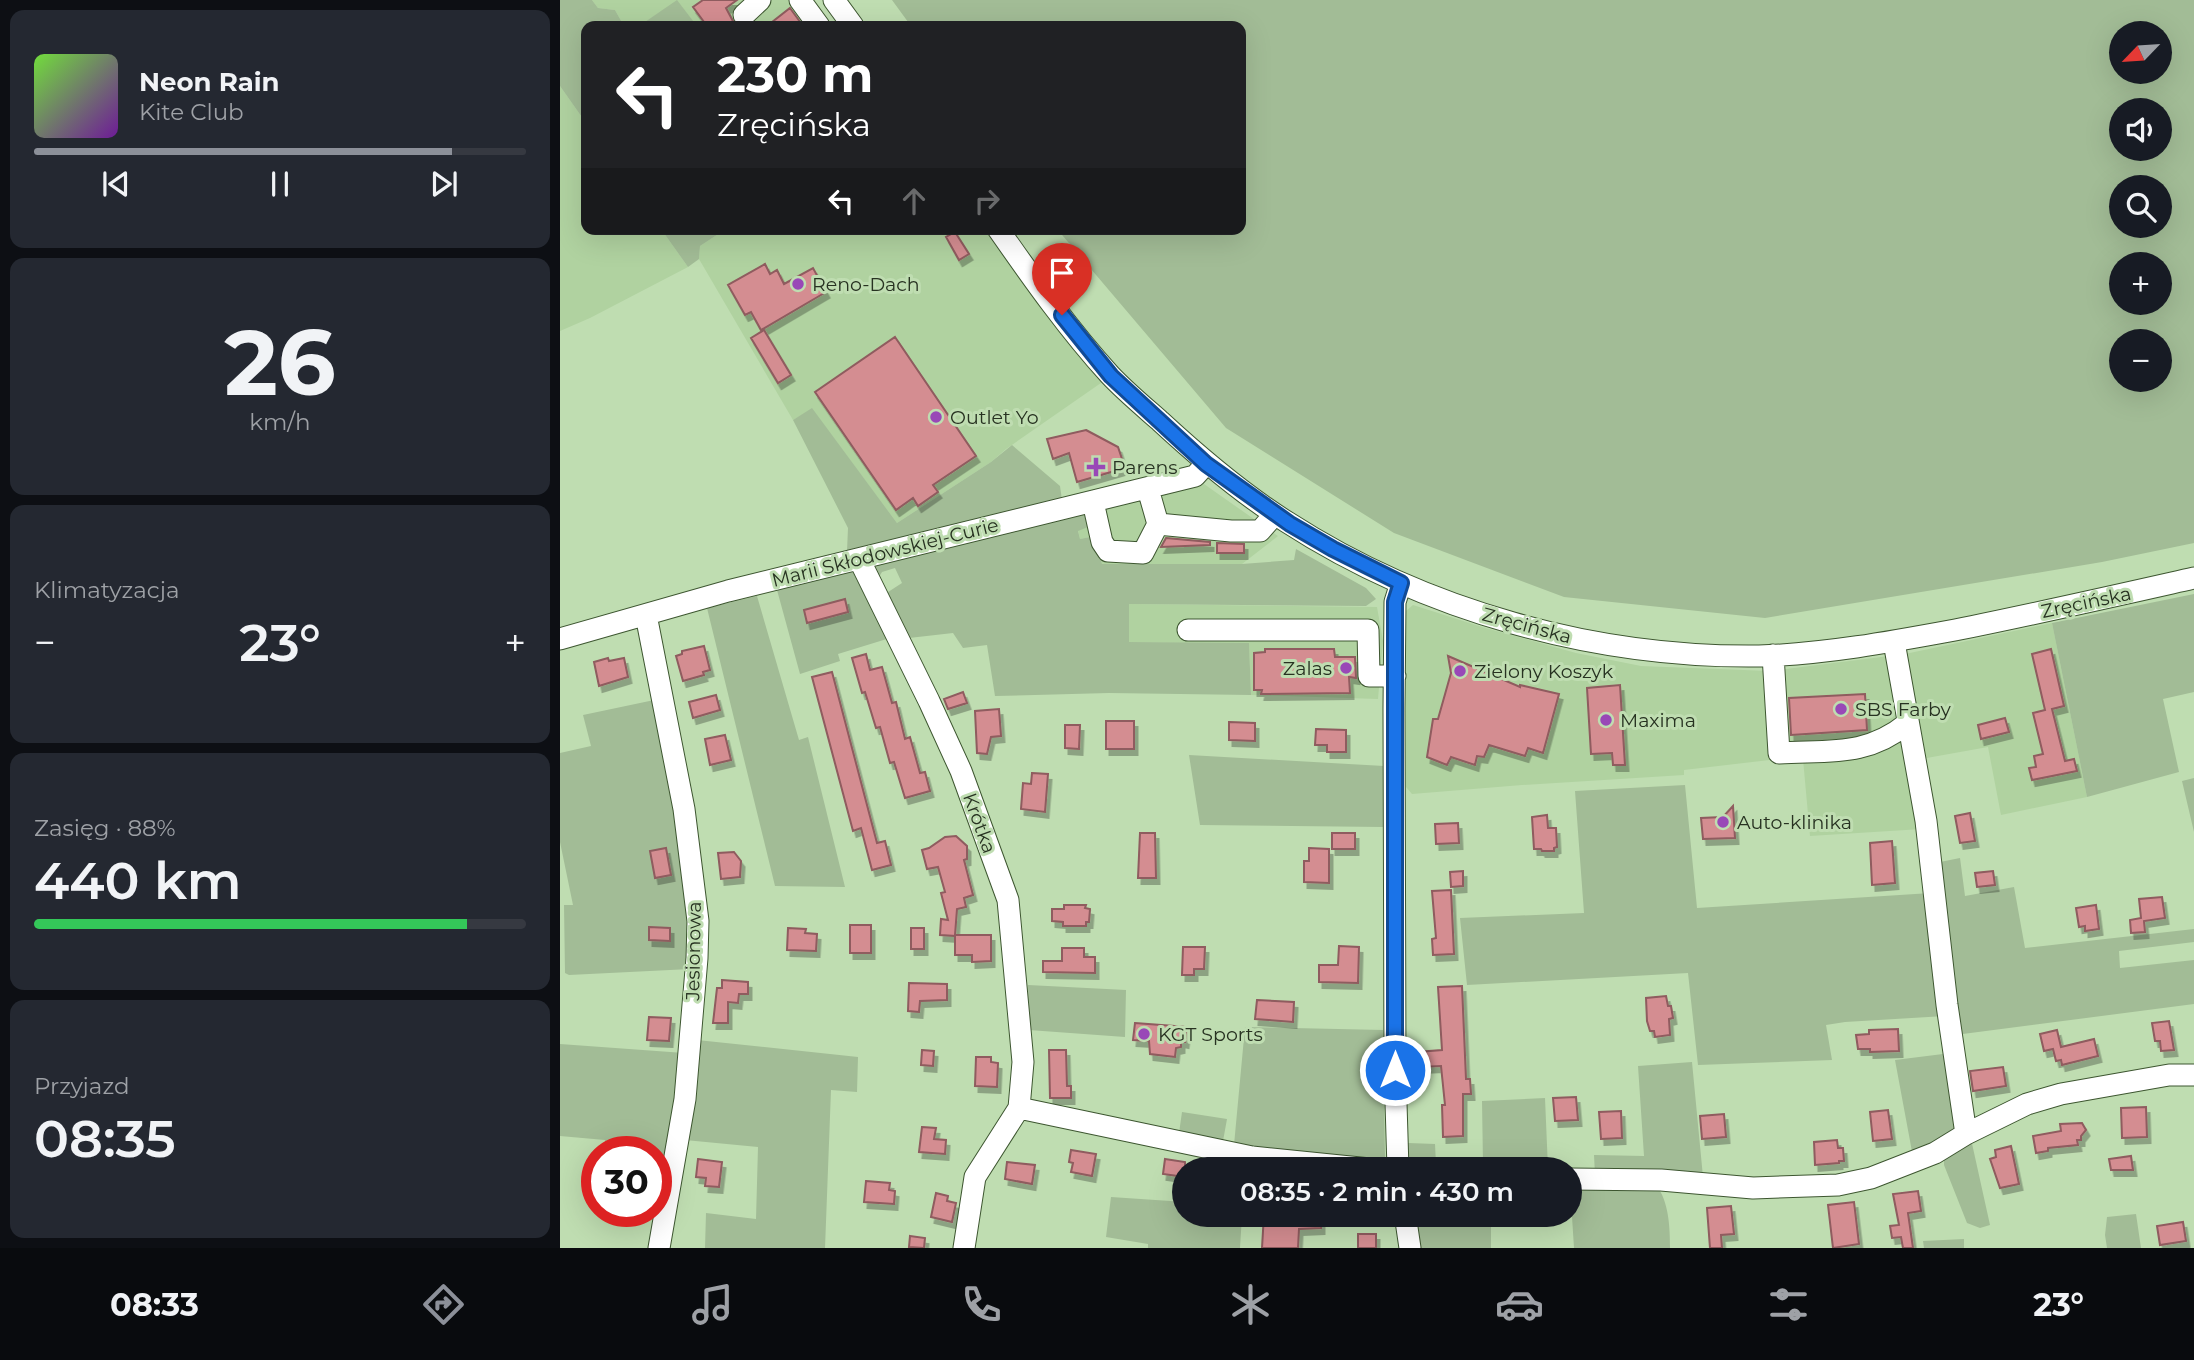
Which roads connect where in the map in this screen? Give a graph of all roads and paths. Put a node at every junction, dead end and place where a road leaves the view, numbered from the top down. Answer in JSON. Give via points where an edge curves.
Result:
{"nodes":[{"id":1,"x":760,"y":0,"type":"edge"},
{"id":2,"x":800,"y":0,"type":"edge"},
{"id":3,"x":834,"y":0,"type":"edge"},
{"id":4,"x":744,"y":15,"type":"dead end"},
{"id":5,"x":816,"y":21,"type":"edge"},
{"id":6,"x":849,"y":21,"type":"edge"},
{"id":7,"x":1002,"y":235,"type":"edge"},
{"id":8,"x":1206,"y":464,"type":"junction"},
{"id":9,"x":1148,"y":489,"type":"junction"},
{"id":10,"x":1093,"y":502,"type":"junction"},
{"id":11,"x":1275,"y":514,"type":"junction"},
{"id":12,"x":1158,"y":524,"type":"junction"},
{"id":13,"x":859,"y":559,"type":"junction"},
{"id":14,"x":2194,"y":578,"type":"edge"},
{"id":15,"x":1401,"y":583,"type":"junction"},
{"id":16,"x":646,"y":615,"type":"junction"},
{"id":17,"x":1188,"y":630,"type":"dead end"},
{"id":18,"x":560,"y":639,"type":"edge"},
{"id":19,"x":1894,"y":642,"type":"junction"},
{"id":20,"x":1773,"y":655,"type":"junction"},
{"id":21,"x":1395,"y":676,"type":"junction"},
{"id":22,"x":1908,"y":723,"type":"junction"},
{"id":23,"x":2194,"y":1074,"type":"edge"},
{"id":24,"x":1019,"y":1108,"type":"junction"},
{"id":25,"x":1966,"y":1134,"type":"junction"},
{"id":26,"x":1252,"y":1157,"type":"edge"},
{"id":27,"x":1398,"y":1157,"type":"edge"},
{"id":28,"x":1582,"y":1179,"type":"edge"},
{"id":29,"x":1407,"y":1227,"type":"edge"},
{"id":30,"x":659,"y":1248,"type":"edge"},
{"id":31,"x":964,"y":1248,"type":"edge"},
{"id":32,"x":1410,"y":1248,"type":"edge"}],
"edges":[{"from":1,"to":4,"type":"street"},
{"from":2,"to":5,"type":"street"},
{"from":3,"to":6,"type":"street"},
{"from":7,"to":8,"type":"street","name":"Zręcińska","via":[[1111,376]]},
{"from":8,"to":9,"type":"street","name":"Marii Skłodowskiej-Curie","via":[[1195,476]]},
{"from":8,"to":11,"type":"street","name":"Zręcińska"},
{"from":9,"to":10,"type":"street","name":"Marii Skłodowskiej-Curie"},
{"from":9,"to":12,"type":"street"},
{"from":10,"to":12,"type":"street","via":[[1108,551],[1143,553]]},
{"from":10,"to":13,"type":"street","name":"Marii Skłodowskiej-Curie"},
{"from":11,"to":12,"type":"street","via":[[1260,531]]},
{"from":11,"to":15,"type":"street","name":"Zręcińska"},
{"from":13,"to":16,"type":"street","name":"Marii Skłodowskiej-Curie"},
{"from":13,"to":24,"type":"street","name":"Krótka","via":[[961,771],[1008,900],[1023,1062]]},
{"from":14,"to":19,"type":"street","name":"Zręcińska"},
{"from":15,"to":20,"type":"street","name":"Zręcińska","via":[[1485,615],[1594,642],[1699,654]]},
{"from":15,"to":21,"type":"street","via":[[1395,602]]},
{"from":16,"to":18,"type":"street","name":"Marii Skłodowskiej-Curie"},
{"from":16,"to":30,"type":"street","name":"Jesionowa","via":[[684,809],[698,920],[685,1099]]},
{"from":17,"to":21,"type":"street","via":[[1368,631],[1368,676]]},
{"from":19,"to":20,"type":"street","name":"Zręcińska"},
{"from":19,"to":22,"type":"street"},
{"from":20,"to":22,"type":"street","via":[[1779,753],[1874,745]]},
{"from":21,"to":27,"type":"street"},
{"from":22,"to":25,"type":"street","via":[[1926,821]]},
{"from":23,"to":25,"type":"street","via":[[2061,1094],[2027,1104]]},
{"from":24,"to":26,"type":"street"},
{"from":24,"to":31,"type":"street","via":[[975,1177]]},
{"from":25,"to":28,"type":"street","via":[[1935,1153],[1871,1178],[1838,1185],[1754,1188]]},
{"from":29,"to":32,"type":"street"}]}
